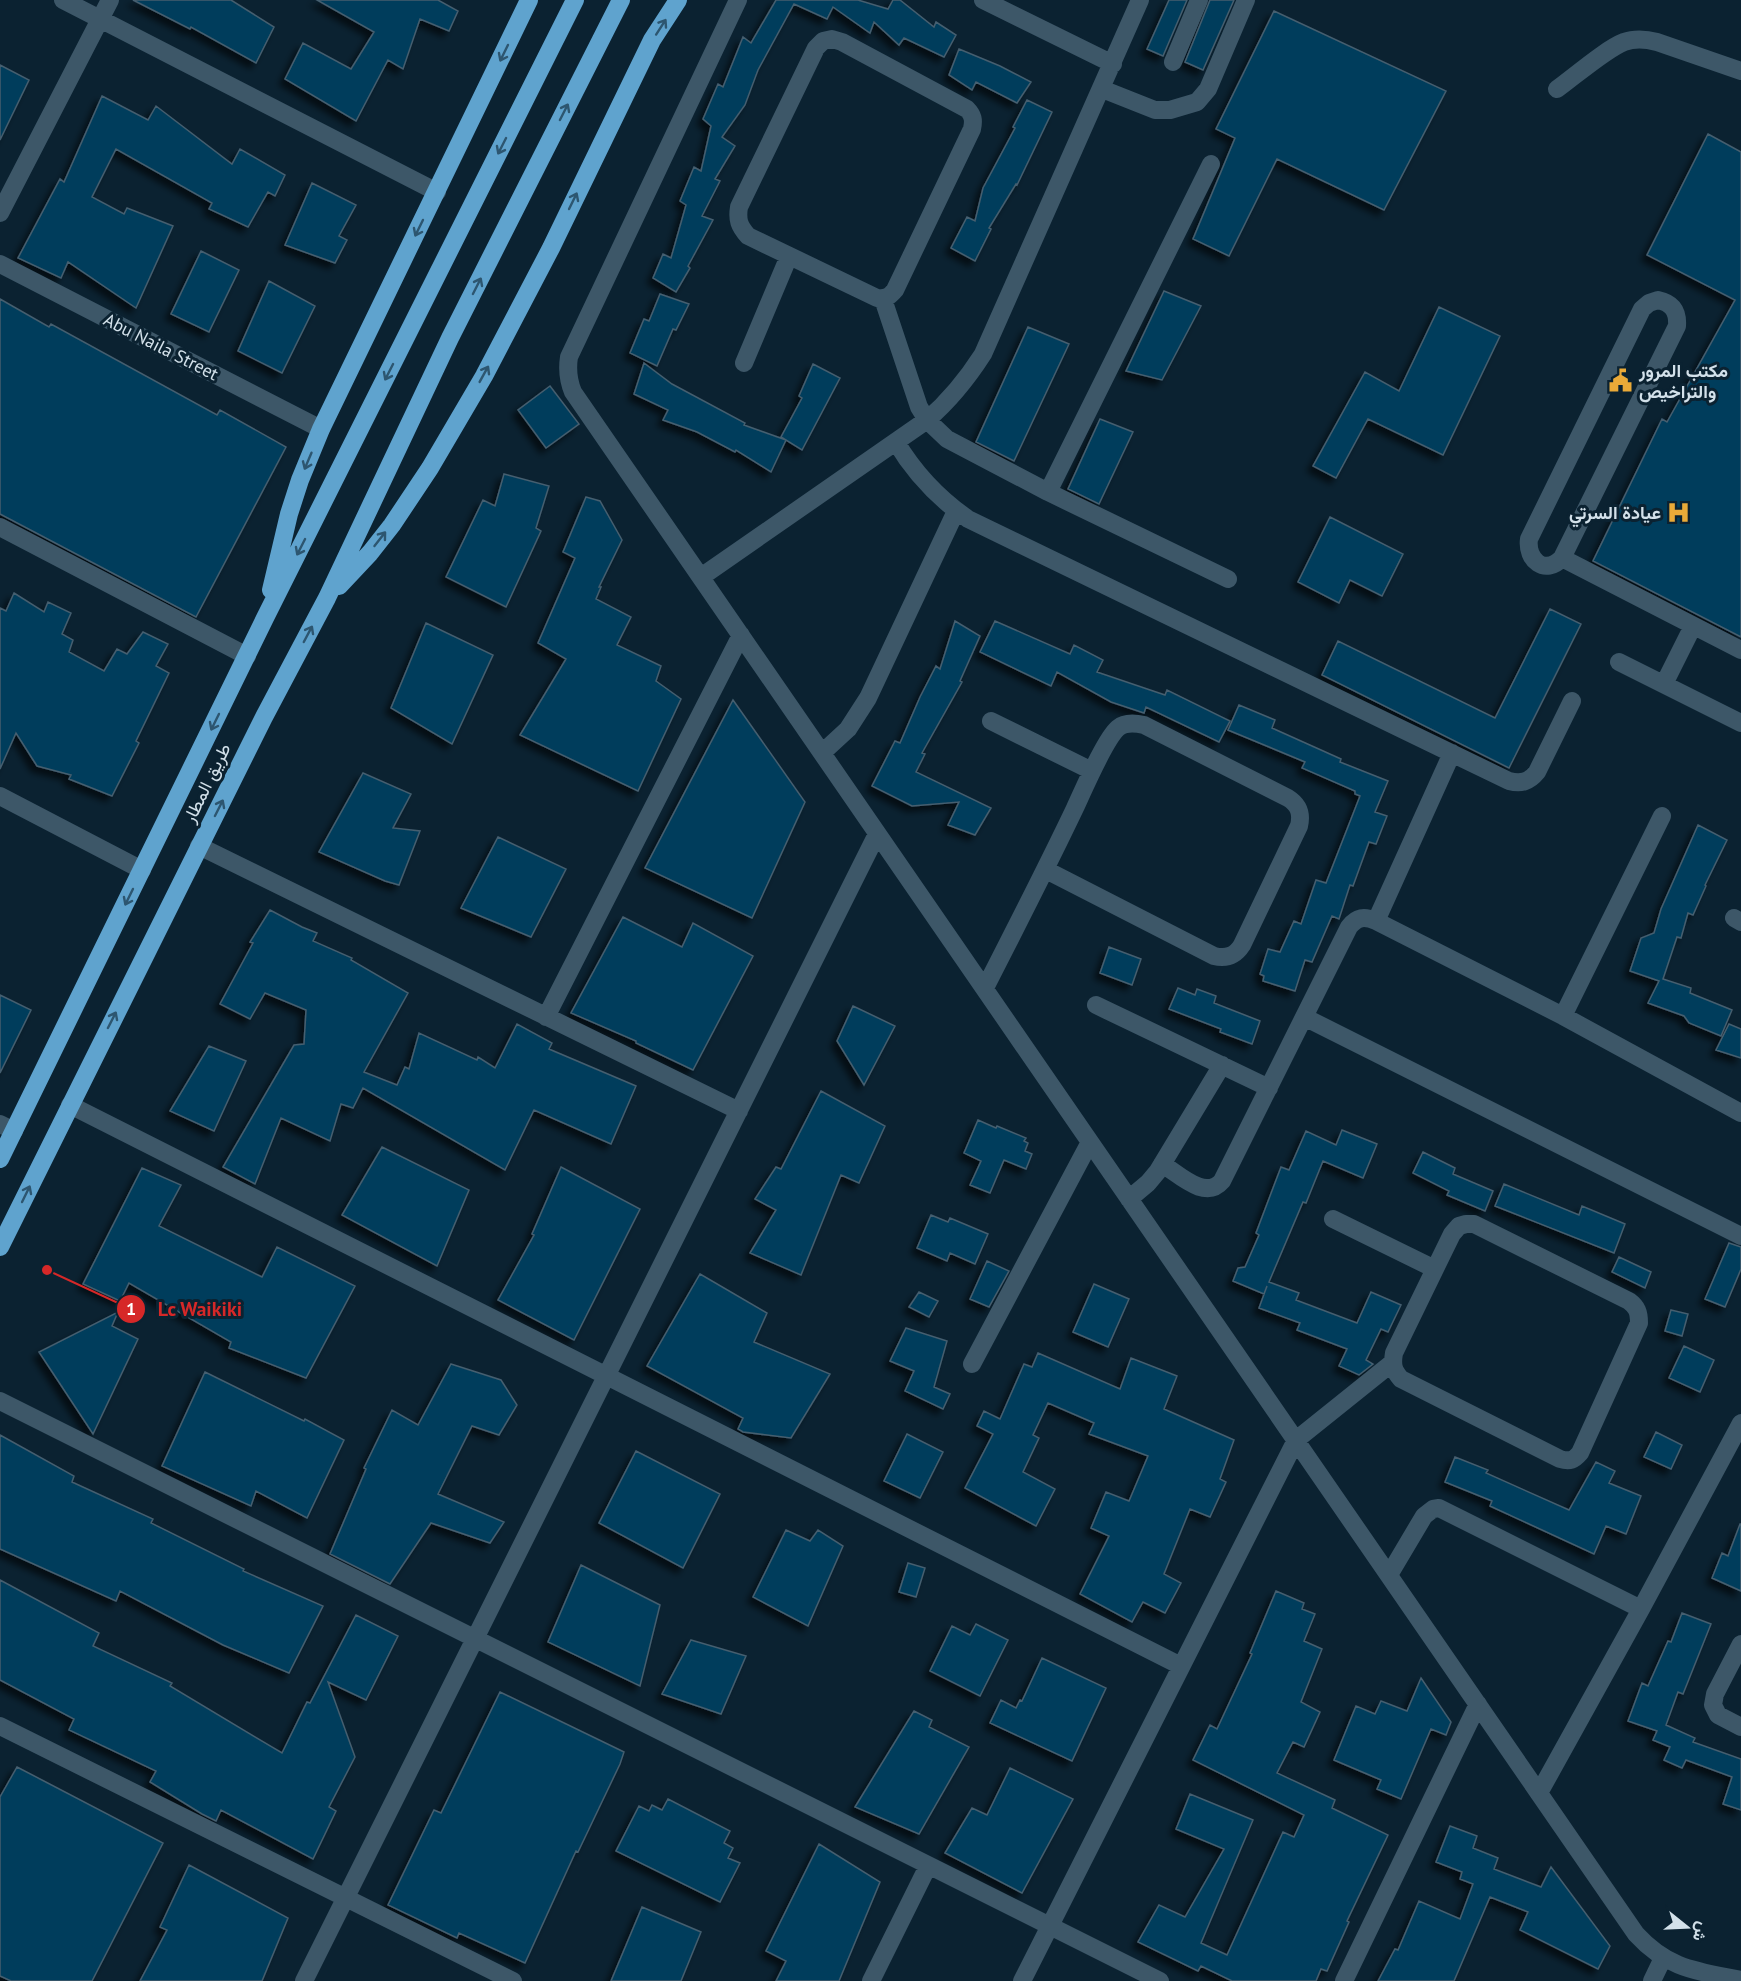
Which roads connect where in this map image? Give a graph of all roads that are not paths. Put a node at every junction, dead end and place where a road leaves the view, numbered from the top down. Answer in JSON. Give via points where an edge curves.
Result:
{"nodes":[{"id":1,"x":63,"y":0,"type":"edge"},
{"id":2,"x":110,"y":0,"type":"edge"},
{"id":3,"x":575,"y":0,"type":"edge"},
{"id":4,"x":621,"y":0,"type":"edge"},
{"id":5,"x":678,"y":0,"type":"edge"},
{"id":6,"x":738,"y":0,"type":"edge"},
{"id":7,"x":983,"y":0,"type":"edge"},
{"id":8,"x":1140,"y":0,"type":"edge"},
{"id":9,"x":1199,"y":0,"type":"edge"},
{"id":10,"x":1246,"y":0,"type":"edge"},
{"id":11,"x":527,"y":1,"type":"edge"},
{"id":12,"x":100,"y":20,"type":"junction"},
{"id":13,"x":1173,"y":62,"type":"dead end"},
{"id":14,"x":1113,"y":64,"type":"junction"},
{"id":15,"x":1741,"y":71,"type":"edge"},
{"id":16,"x":1102,"y":89,"type":"junction"},
{"id":17,"x":1557,"y":89,"type":"dead end"},
{"id":18,"x":1211,"y":164,"type":"dead end"},
{"id":19,"x":437,"y":192,"type":"junction"},
{"id":20,"x":0,"y":213,"type":"edge"},
{"id":21,"x":789,"y":256,"type":"junction"},
{"id":22,"x":0,"y":264,"type":"edge"},
{"id":23,"x":883,"y":299,"type":"junction"},
{"id":24,"x":744,"y":363,"type":"dead end"},
{"id":25,"x":927,"y":420,"type":"junction"},
{"id":26,"x":321,"y":429,"type":"junction"},
{"id":27,"x":896,"y":442,"type":"junction"},
{"id":28,"x":1048,"y":492,"type":"junction"},
{"id":29,"x":956,"y":511,"type":"junction"},
{"id":30,"x":0,"y":527,"type":"edge"},
{"id":31,"x":1562,"y":558,"type":"junction"},
{"id":32,"x":701,"y":577,"type":"junction"},
{"id":33,"x":1228,"y":579,"type":"dead end"},
{"id":34,"x":327,"y":598,"type":"junction"},
{"id":35,"x":265,"y":618,"type":"junction"},
{"id":36,"x":1693,"y":626,"type":"junction"},
{"id":37,"x":741,"y":635,"type":"junction"},
{"id":38,"x":1741,"y":650,"type":"edge"},
{"id":39,"x":247,"y":656,"type":"junction"},
{"id":40,"x":1619,"y":662,"type":"dead end"},
{"id":41,"x":1664,"y":684,"type":"junction"},
{"id":42,"x":1572,"y":701,"type":"dead end"},
{"id":43,"x":991,"y":721,"type":"dead end"},
{"id":44,"x":1741,"y":723,"type":"edge"},
{"id":45,"x":822,"y":753,"type":"junction"},
{"id":46,"x":1452,"y":753,"type":"junction"},
{"id":47,"x":1092,"y":771,"type":"junction"},
{"id":48,"x":0,"y":796,"type":"edge"},
{"id":49,"x":1662,"y":816,"type":"dead end"},
{"id":50,"x":877,"y":834,"type":"junction"},
{"id":51,"x":200,"y":846,"type":"junction"},
{"id":52,"x":142,"y":870,"type":"junction"},
{"id":53,"x":1046,"y":870,"type":"junction"},
{"id":54,"x":1376,"y":921,"type":"junction"},
{"id":55,"x":985,"y":988,"type":"junction"},
{"id":56,"x":1096,"y":1005,"type":"dead end"},
{"id":57,"x":1563,"y":1016,"type":"junction"},
{"id":58,"x":546,"y":1017,"type":"junction"},
{"id":59,"x":1304,"y":1017,"type":"junction"},
{"id":60,"x":1222,"y":1065,"type":"junction"},
{"id":61,"x":1269,"y":1088,"type":"junction"},
{"id":62,"x":70,"y":1106,"type":"junction"},
{"id":63,"x":739,"y":1111,"type":"junction"},
{"id":64,"x":1741,"y":1113,"type":"edge"},
{"id":65,"x":7,"y":1127,"type":"edge"},
{"id":66,"x":1090,"y":1142,"type":"junction"},
{"id":67,"x":0,"y":1159,"type":"edge"},
{"id":68,"x":1162,"y":1164,"type":"junction"},
{"id":69,"x":1129,"y":1199,"type":"junction"},
{"id":70,"x":1333,"y":1220,"type":"dead end"},
{"id":71,"x":1741,"y":1236,"type":"edge"},
{"id":72,"x":0,"y":1247,"type":"edge"},
{"id":73,"x":1436,"y":1269,"type":"junction"},
{"id":74,"x":1392,"y":1363,"type":"junction"},
{"id":75,"x":972,"y":1364,"type":"dead end"},
{"id":76,"x":606,"y":1376,"type":"junction"},
{"id":77,"x":0,"y":1401,"type":"edge"},
{"id":78,"x":1741,"y":1424,"type":"edge"},
{"id":79,"x":1296,"y":1440,"type":"junction"},
{"id":80,"x":1389,"y":1575,"type":"junction"},
{"id":81,"x":1641,"y":1609,"type":"junction"},
{"id":82,"x":475,"y":1639,"type":"junction"},
{"id":83,"x":1741,"y":1644,"type":"edge"},
{"id":84,"x":1181,"y":1666,"type":"junction"},
{"id":85,"x":1478,"y":1704,"type":"junction"},
{"id":86,"x":0,"y":1726,"type":"edge"},
{"id":87,"x":1741,"y":1727,"type":"edge"},
{"id":88,"x":1539,"y":1793,"type":"junction"},
{"id":89,"x":928,"y":1866,"type":"junction"},
{"id":90,"x":346,"y":1897,"type":"junction"},
{"id":91,"x":1049,"y":1927,"type":"junction"},
{"id":92,"x":1663,"y":1958,"type":"junction"},
{"id":93,"x":1741,"y":1980,"type":"edge"},
{"id":94,"x":304,"y":1981,"type":"edge"},
{"id":95,"x":513,"y":1981,"type":"edge"},
{"id":96,"x":871,"y":1981,"type":"edge"},
{"id":97,"x":1022,"y":1981,"type":"edge"},
{"id":98,"x":1160,"y":1981,"type":"edge"},
{"id":99,"x":1344,"y":1981,"type":"edge"},
{"id":100,"x":1652,"y":1981,"type":"edge"}],
"edges":[{"from":1,"to":12,"type":"street"},
{"from":2,"to":12,"type":"street"},
{"from":3,"to":35,"type":"highway","name":"طريق المطار","one_way":true},
{"from":34,"to":4,"type":"highway","name":"طريق المطار","one_way":true,"via":[[450,338]]},
{"from":34,"to":5,"type":"highway","one_way":true,"via":[[392,525],[472,396],[652,40]]},
{"from":6,"to":32,"type":"street","via":[[569,357],[567,370],[573,392]]},
{"from":7,"to":14,"type":"street"},
{"from":8,"to":14,"type":"street"},
{"from":9,"to":13,"type":"street"},
{"from":10,"to":16,"type":"street","via":[[1208,89],[1197,102],[1155,110]]},
{"from":11,"to":19,"type":"highway","one_way":true},
{"from":12,"to":19,"type":"street"},
{"from":12,"to":20,"type":"street"},
{"from":14,"to":16,"type":"street"},
{"from":15,"to":17,"type":"street","via":[[1657,42],[1634,39],[1616,47]]},
{"from":16,"to":25,"type":"street","via":[[983,354],[958,390]]},
{"from":18,"to":28,"type":"street"},
{"from":19,"to":26,"type":"highway","one_way":true},
{"from":21,"to":23,"type":"street"},
{"from":21,"to":23,"type":"street","via":[[748,236],[740,228],[739,207],[816,48],[832,39],[967,109],[974,121],[895,290]]},
{"from":21,"to":24,"type":"street"},
{"from":22,"to":26,"type":"street","name":"Abu Naila Street"},
{"from":23,"to":25,"type":"street","via":[[919,407]]},
{"from":25,"to":27,"type":"street"},
{"from":25,"to":28,"type":"street","via":[[947,439]]},
{"from":26,"to":35,"type":"highway","one_way":true,"via":[[288,514]]},
{"from":27,"to":29,"type":"street","via":[[929,488]]},
{"from":27,"to":32,"type":"street"},
{"from":28,"to":33,"type":"street"},
{"from":29,"to":45,"type":"street","via":[[868,698],[848,729]]},
{"from":29,"to":46,"type":"street"},
{"from":30,"to":39,"type":"street"},
{"from":31,"to":31,"type":"street","via":[[1677,326],[1674,308],[1667,302],[1658,300],[1642,309],[1529,539],[1534,561],[1549,566]]},
{"from":31,"to":36,"type":"street"},
{"from":32,"to":37,"type":"street"},
{"from":51,"to":34,"type":"highway","name":"طريق المطار","one_way":true},
{"from":35,"to":39,"type":"highway","name":"طريق المطار"},
{"from":36,"to":38,"type":"street"},
{"from":36,"to":41,"type":"street"},
{"from":37,"to":45,"type":"street"},
{"from":37,"to":58,"type":"street"},
{"from":39,"to":52,"type":"highway","name":"طريق المطار","one_way":true},
{"from":40,"to":41,"type":"street"},
{"from":41,"to":44,"type":"street"},
{"from":42,"to":46,"type":"street","via":[[1537,772],[1524,782],[1509,781]]},
{"from":43,"to":47,"type":"street"},
{"from":45,"to":50,"type":"street"},
{"from":46,"to":54,"type":"street"},
{"from":47,"to":53,"type":"street"},
{"from":47,"to":53,"type":"street","via":[[1119,727],[1144,725],[1295,802],[1301,818],[1242,945],[1230,957],[1214,956]]},
{"from":48,"to":52,"type":"street"},
{"from":49,"to":57,"type":"street"},
{"from":50,"to":55,"type":"street"},
{"from":50,"to":63,"type":"street"},
{"from":51,"to":58,"type":"street"},
{"from":62,"to":51,"type":"highway","name":"طريق المطار","one_way":true},
{"from":52,"to":65,"type":"highway","name":"طريق المطار","one_way":true},
{"from":53,"to":55,"type":"street"},
{"from":54,"to":57,"type":"street"},
{"from":54,"to":59,"type":"street","via":[[1368,917],[1353,921]]},
{"from":55,"to":66,"type":"street"},
{"from":56,"to":60,"type":"street"},
{"from":57,"to":64,"type":"street"},
{"from":58,"to":63,"type":"street"},
{"from":59,"to":61,"type":"street"},
{"from":59,"to":71,"type":"street"},
{"from":60,"to":61,"type":"street"},
{"from":60,"to":68,"type":"street"},
{"from":61,"to":68,"type":"street","via":[[1218,1186],[1202,1189]]},
{"from":72,"to":62,"type":"highway","name":"طريق المطار","one_way":true},
{"from":62,"to":76,"type":"street"},
{"from":63,"to":76,"type":"street"},
{"from":65,"to":67,"type":"highway","name":"طريق المطار"},
{"from":66,"to":69,"type":"street"},
{"from":66,"to":75,"type":"street"},
{"from":68,"to":69,"type":"street","via":[[1148,1184]]},
{"from":69,"to":79,"type":"street"},
{"from":70,"to":73,"type":"street"},
{"from":73,"to":74,"type":"street"},
{"from":73,"to":74,"type":"street","via":[[1452,1234],[1459,1226],[1474,1224],[1629,1300],[1639,1313],[1639,1323],[1580,1453],[1568,1461],[1401,1379]]},
{"from":74,"to":79,"type":"street"},
{"from":76,"to":82,"type":"street"},
{"from":76,"to":84,"type":"street"},
{"from":77,"to":82,"type":"street"},
{"from":78,"to":81,"type":"street"},
{"from":79,"to":80,"type":"street"},
{"from":79,"to":84,"type":"street"},
{"from":80,"to":81,"type":"street","via":[[1424,1516],[1439,1508]]},
{"from":80,"to":85,"type":"street"},
{"from":81,"to":88,"type":"street"},
{"from":82,"to":89,"type":"street"},
{"from":82,"to":90,"type":"street"},
{"from":83,"to":87,"type":"street","via":[[1713,1705],[1718,1715]]},
{"from":84,"to":91,"type":"street"},
{"from":85,"to":88,"type":"street"},
{"from":85,"to":99,"type":"street"},
{"from":86,"to":90,"type":"street"},
{"from":88,"to":92,"type":"street","via":[[1636,1934]]},
{"from":89,"to":91,"type":"street"},
{"from":89,"to":96,"type":"street"},
{"from":90,"to":94,"type":"street"},
{"from":90,"to":95,"type":"street"},
{"from":91,"to":97,"type":"street"},
{"from":91,"to":98,"type":"street"},
{"from":92,"to":93,"type":"street","via":[[1681,1967]]},
{"from":92,"to":100,"type":"street"}]}
